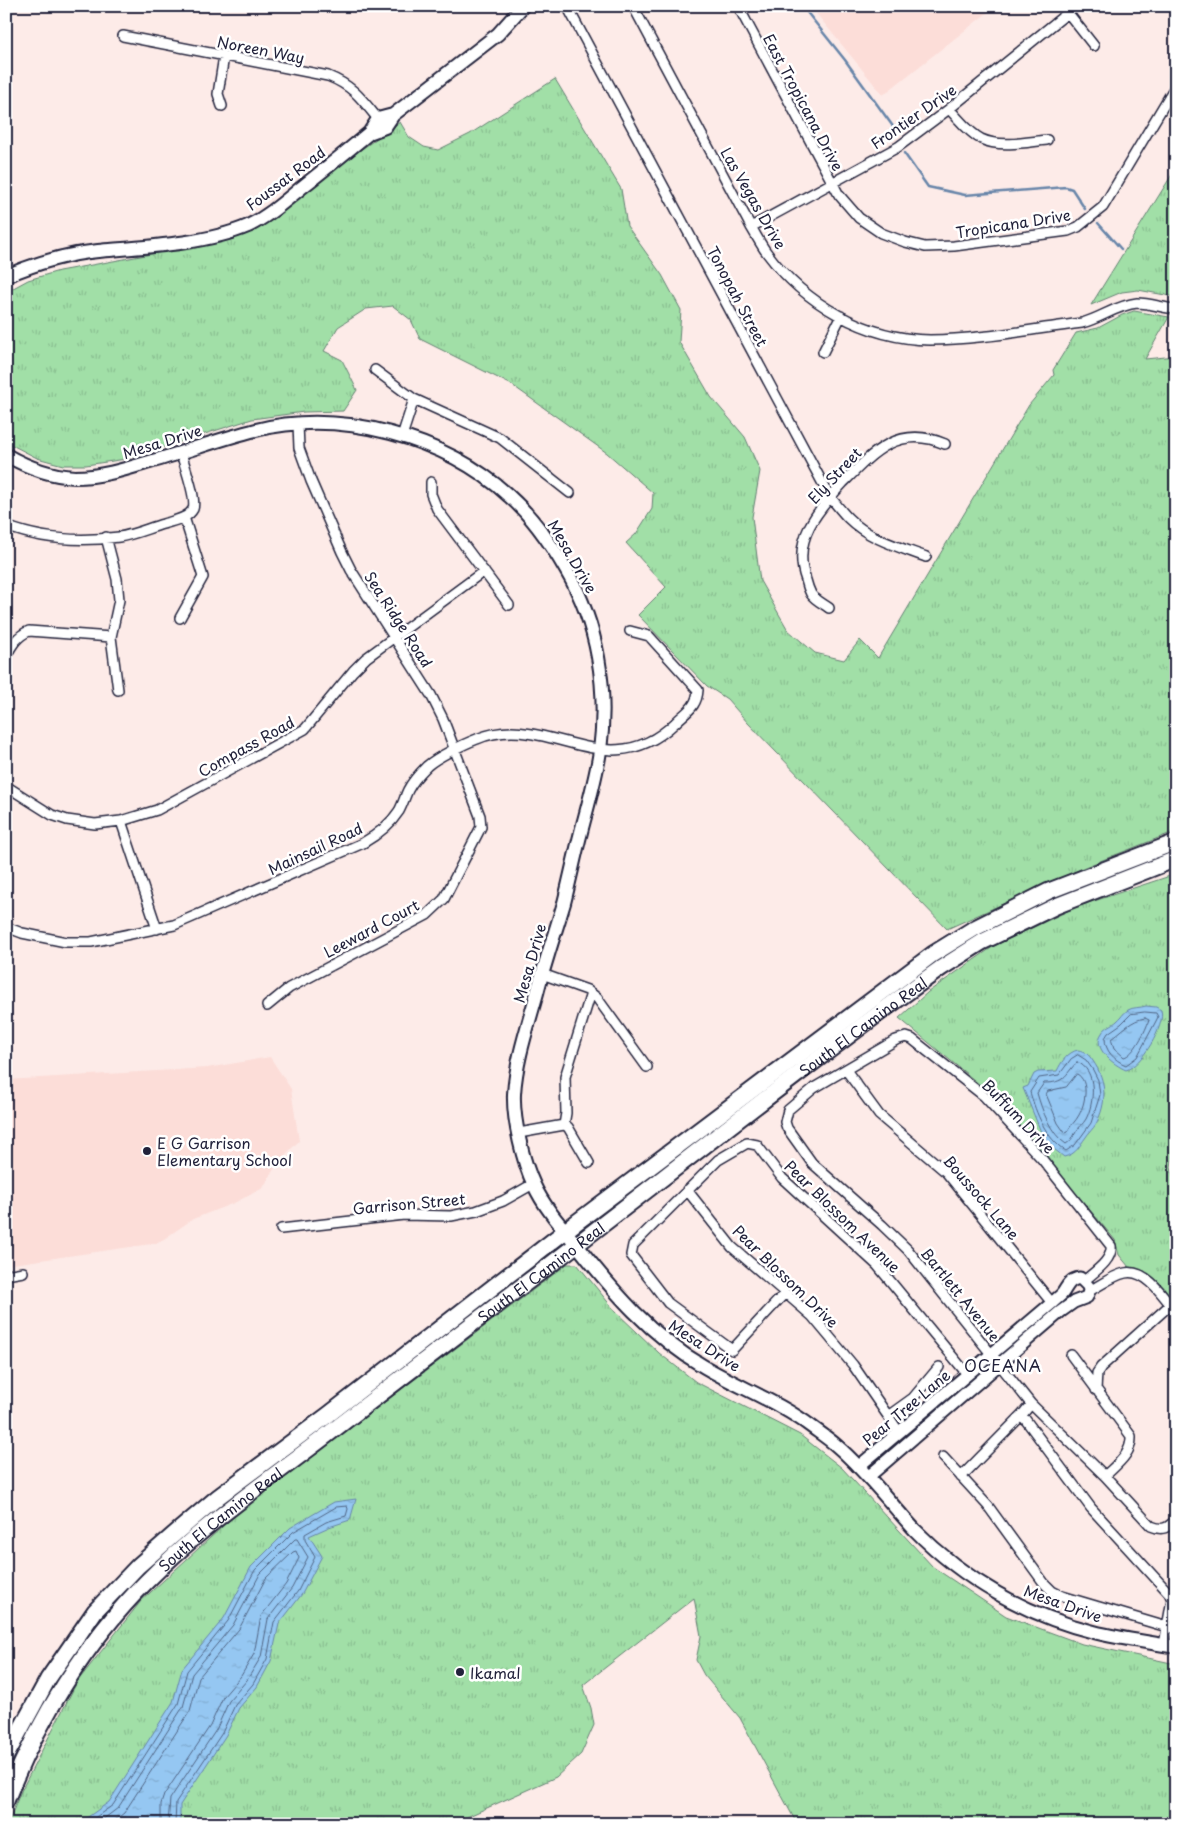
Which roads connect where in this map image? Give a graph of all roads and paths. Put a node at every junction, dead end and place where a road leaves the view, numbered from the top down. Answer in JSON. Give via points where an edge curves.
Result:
{"nodes":[{"id":1,"x":523,"y":6,"type":"edge"},
{"id":2,"x":567,"y":6,"type":"edge"},
{"id":3,"x":633,"y":6,"type":"edge"},
{"id":4,"x":738,"y":6,"type":"edge"},
{"id":5,"x":1076,"y":6,"type":"edge"},
{"id":6,"x":1068,"y":13,"type":"junction"},
{"id":7,"x":123,"y":36,"type":"dead end"},
{"id":8,"x":1094,"y":46,"type":"dead end"},
{"id":9,"x":224,"y":56,"type":"junction"},
{"id":10,"x":1176,"y":85,"type":"edge"},
{"id":11,"x":222,"y":106,"type":"dead end"},
{"id":12,"x":949,"y":109,"type":"junction"},
{"id":13,"x":393,"y":115,"type":"junction"},
{"id":14,"x":378,"y":119,"type":"junction"},
{"id":15,"x":369,"y":133,"type":"junction"},
{"id":16,"x":1047,"y":140,"type":"dead end"},
{"id":17,"x":832,"y":183,"type":"junction"},
{"id":18,"x":751,"y":227,"type":"junction"},
{"id":19,"x":126,"y":250,"type":"junction"},
{"id":20,"x":6,"y":276,"type":"edge"},
{"id":21,"x":6,"y":284,"type":"edge"},
{"id":22,"x":1176,"y":309,"type":"edge"},
{"id":23,"x":841,"y":316,"type":"junction"},
{"id":24,"x":823,"y":352,"type":"dead end"},
{"id":25,"x":375,"y":370,"type":"dead end"},
{"id":26,"x":414,"y":399,"type":"junction"},
{"id":27,"x":298,"y":424,"type":"junction"},
{"id":28,"x":402,"y":436,"type":"junction"},
{"id":29,"x":945,"y":444,"type":"dead end"},
{"id":30,"x":181,"y":453,"type":"junction"},
{"id":31,"x":6,"y":455,"type":"edge"},
{"id":32,"x":431,"y":482,"type":"dead end"},
{"id":33,"x":570,"y":493,"type":"dead end"},
{"id":34,"x":830,"y":497,"type":"junction"},
{"id":35,"x":184,"y":517,"type":"junction"},
{"id":36,"x":6,"y":526,"type":"edge"},
{"id":37,"x":106,"y":537,"type":"junction"},
{"id":38,"x":926,"y":557,"type":"dead end"},
{"id":39,"x":484,"y":571,"type":"junction"},
{"id":40,"x":509,"y":605,"type":"dead end"},
{"id":41,"x":829,"y":608,"type":"dead end"},
{"id":42,"x":180,"y":618,"type":"dead end"},
{"id":43,"x":630,"y":631,"type":"dead end"},
{"id":44,"x":394,"y":636,"type":"junction"},
{"id":45,"x":111,"y":637,"type":"junction"},
{"id":46,"x":6,"y":656,"type":"edge"},
{"id":47,"x":118,"y":690,"type":"dead end"},
{"id":48,"x":455,"y":750,"type":"junction"},
{"id":49,"x":600,"y":750,"type":"junction"},
{"id":50,"x":6,"y":786,"type":"edge"},
{"id":51,"x":122,"y":821,"type":"junction"},
{"id":52,"x":482,"y":827,"type":"joint"},
{"id":53,"x":1176,"y":842,"type":"edge"},
{"id":54,"x":1176,"y":859,"type":"edge"},
{"id":55,"x":6,"y":927,"type":"edge"},
{"id":56,"x":157,"y":929,"type":"junction"},
{"id":57,"x":542,"y":974,"type":"junction"},
{"id":58,"x":591,"y":993,"type":"junction"},
{"id":59,"x":267,"y":1006,"type":"dead end"},
{"id":60,"x":647,"y":1067,"type":"dead end"},
{"id":61,"x":846,"y":1070,"type":"junction"},
{"id":62,"x":564,"y":1125,"type":"junction"},
{"id":63,"x":519,"y":1133,"type":"junction"},
{"id":64,"x":589,"y":1164,"type":"dead end"},
{"id":65,"x":533,"y":1184,"type":"junction"},
{"id":66,"x":687,"y":1190,"type":"junction"},
{"id":67,"x":281,"y":1229,"type":"dead end"},
{"id":68,"x":565,"y":1231,"type":"junction"},
{"id":69,"x":576,"y":1244,"type":"junction"},
{"id":70,"x":22,"y":1272,"type":"dead end"},
{"id":71,"x":6,"y":1275,"type":"edge"},
{"id":72,"x":1087,"y":1286,"type":"junction"},
{"id":73,"x":785,"y":1293,"type":"junction"},
{"id":74,"x":1052,"y":1302,"type":"junction"},
{"id":75,"x":1173,"y":1309,"type":"edge"},
{"id":76,"x":1038,"y":1331,"type":"junction"},
{"id":77,"x":991,"y":1354,"type":"junction"},
{"id":78,"x":1071,"y":1355,"type":"dead end"},
{"id":79,"x":999,"y":1364,"type":"junction"},
{"id":80,"x":939,"y":1367,"type":"dead end"},
{"id":81,"x":967,"y":1374,"type":"junction"},
{"id":82,"x":1096,"y":1390,"type":"junction"},
{"id":83,"x":954,"y":1403,"type":"junction"},
{"id":84,"x":1031,"y":1404,"type":"junction"},
{"id":85,"x":1022,"y":1415,"type":"junction"},
{"id":86,"x":888,"y":1416,"type":"junction"},
{"id":87,"x":899,"y":1432,"type":"junction"},
{"id":88,"x":943,"y":1458,"type":"dead end"},
{"id":89,"x":888,"y":1460,"type":"junction"},
{"id":90,"x":858,"y":1467,"type":"junction"},
{"id":91,"x":1105,"y":1476,"type":"junction"},
{"id":92,"x":868,"y":1477,"type":"junction"},
{"id":93,"x":961,"y":1477,"type":"junction"},
{"id":94,"x":1176,"y":1520,"type":"edge"},
{"id":95,"x":127,"y":1578,"type":"junction"},
{"id":96,"x":1174,"y":1597,"type":"edge"},
{"id":97,"x":124,"y":1605,"type":"junction"},
{"id":98,"x":1172,"y":1628,"type":"edge"},
{"id":99,"x":1170,"y":1646,"type":"edge"},
{"id":100,"x":6,"y":1756,"type":"edge"},
{"id":101,"x":6,"y":1801,"type":"edge"}],
"edges":[{"from":1,"to":13,"type":"main road","name":"Foussat Road","via":[[498,34]]},
{"from":2,"to":34,"type":"street","name":"Tonopah Street"},
{"from":3,"to":18,"type":"street","name":"Las Vegas Drive"},
{"from":4,"to":17,"type":"street","name":"East Tropicana Drive"},
{"from":5,"to":6,"type":"street","name":"Frontier Drive"},
{"from":6,"to":8,"type":"street"},
{"from":6,"to":12,"type":"street","name":"Frontier Drive"},
{"from":7,"to":9,"type":"street","name":"Noreen Way"},
{"from":9,"to":11,"type":"street","via":[[218,94]]},
{"from":9,"to":14,"type":"street","name":"Noreen Way","via":[[344,82]]},
{"from":10,"to":17,"type":"street","name":"Tropicana Drive","via":[[1103,207],[1068,231],[926,247],[881,233],[859,218]]},
{"from":12,"to":16,"type":"street","via":[[981,139],[998,144]]},
{"from":12,"to":17,"type":"street","name":"Frontier Drive","via":[[898,147]]},
{"from":13,"to":14,"type":"main road","name":"Foussat Road"},
{"from":13,"to":15,"type":"main road","name":"Foussat Road","via":[[383,128]]},
{"from":14,"to":15,"type":"main road","name":"Foussat Road"},
{"from":15,"to":19,"type":"main road","name":"Foussat Road","via":[[274,210],[248,225],[213,237]]},
{"from":17,"to":18,"type":"street","name":"Frontier Drive"},
{"from":18,"to":23,"type":"street","name":"Las Vegas Drive","via":[[788,278],[816,302]]},
{"from":19,"to":20,"type":"main road","name":"Foussat Road","via":[[66,257]]},
{"from":19,"to":21,"type":"main road","name":"Foussat Road","via":[[104,258],[88,258],[37,271]]},
{"from":22,"to":23,"type":"street","name":"Las Vegas Drive","via":[[1140,303],[1117,308],[1082,323],[928,340],[865,327]]},
{"from":23,"to":24,"type":"street"},
{"from":25,"to":26,"type":"street"},
{"from":26,"to":28,"type":"street"},
{"from":26,"to":33,"type":"street","via":[[500,438]]},
{"from":27,"to":28,"type":"main road","name":"Mesa Drive","via":[[346,425]]},
{"from":27,"to":30,"type":"main road","name":"Mesa Drive","via":[[273,426]]},
{"from":27,"to":44,"type":"street","name":"Sea Ridge Road","via":[[299,448],[342,552]]},
{"from":28,"to":49,"type":"main road","name":"Mesa Drive","via":[[430,446],[476,470],[511,498],[549,540],[576,587],[595,640],[602,686]]},
{"from":29,"to":34,"type":"street","name":"Ely Street","via":[[918,438],[888,444],[864,461]]},
{"from":30,"to":31,"type":"main road","name":"Mesa Drive","via":[[118,472],[72,477],[40,470]]},
{"from":30,"to":35,"type":"street","via":[[194,499],[193,509]]},
{"from":32,"to":39,"type":"street","via":[[431,494],[438,509]]},
{"from":34,"to":38,"type":"street","name":"Tonopah Street","via":[[860,528],[882,541]]},
{"from":34,"to":41,"type":"street","name":"Ely Street","via":[[807,530],[801,556],[812,595]]},
{"from":35,"to":37,"type":"street","via":[[119,537]]},
{"from":35,"to":42,"type":"street","via":[[203,577]]},
{"from":36,"to":37,"type":"street","via":[[58,539]]},
{"from":37,"to":45,"type":"street","via":[[119,600]]},
{"from":39,"to":40,"type":"street"},
{"from":39,"to":44,"type":"street","name":"Compass Road"},
{"from":43,"to":49,"type":"street","name":"Mainsail Road","via":[[649,636],[695,684],[697,702],[655,739],[616,751]]},
{"from":44,"to":48,"type":"street","name":"Sea Ridge Road","via":[[432,695]]},
{"from":44,"to":51,"type":"street","name":"Compass Road","via":[[353,671],[306,730],[157,810]]},
{"from":45,"to":46,"type":"street","via":[[29,630],[14,642]]},
{"from":45,"to":47,"type":"street"},
{"from":48,"to":49,"type":"street","name":"Mainsail Road","via":[[496,732],[523,732]]},
{"from":48,"to":52,"type":"street","name":"Sea Ridge Road"},
{"from":48,"to":56,"type":"street","name":"Mainsail Road","via":[[428,765],[409,788],[399,811],[381,832],[363,843],[174,925]]},
{"from":49,"to":57,"type":"main road","name":"Mesa Drive","via":[[564,903]]},
{"from":50,"to":51,"type":"street","name":"Compass Road","via":[[52,815],[67,820],[95,824]]},
{"from":51,"to":56,"type":"street"},
{"from":52,"to":59,"type":"street","name":"Leeward Court","via":[[444,899],[432,912],[289,988]]},
{"from":53,"to":68,"type":"main road","name":"South El Camino Real","via":[[1048,891],[932,954]]},
{"from":54,"to":69,"type":"main road","name":"South El Camino Real","via":[[1056,906],[982,942],[866,1023]]},
{"from":55,"to":56,"type":"street","name":"Mainsail Road","via":[[74,942]]},
{"from":57,"to":58,"type":"street"},
{"from":57,"to":63,"type":"main road","name":"Mesa Drive","via":[[516,1080],[514,1102]]},
{"from":58,"to":60,"type":"street"},
{"from":58,"to":62,"type":"street","via":[[565,1077]]},
{"from":61,"to":72,"type":"street","name":"Buffum Drive","via":[[906,1037],[984,1096],[1042,1159],[1111,1246],[1109,1257]]},
{"from":61,"to":74,"type":"street","name":"Boussock Lane","via":[[879,1114],[946,1172]]},
{"from":61,"to":77,"type":"street","name":"Bartlett Avenue","via":[[814,1088],[788,1110],[787,1128],[812,1162],[908,1250]]},
{"from":62,"to":63,"type":"street"},
{"from":62,"to":64,"type":"street"},
{"from":63,"to":65,"type":"main road","name":"Mesa Drive"},
{"from":65,"to":67,"type":"street","name":"Garrison Street","via":[[503,1201],[468,1213],[404,1215]]},
{"from":65,"to":68,"type":"main road","name":"Mesa Drive"},
{"from":66,"to":73,"type":"street","name":"Pear Blossom Drive","via":[[732,1246]]},
{"from":66,"to":73,"type":"street","name":"Pear Blossom Avenue","via":[[633,1245],[631,1255],[668,1303],[732,1350]]},
{"from":66,"to":81,"type":"street","name":"Pear Blossom Avenue","via":[[718,1160],[747,1143],[757,1145],[782,1178],[877,1265]]},
{"from":68,"to":69,"type":"main road","name":"Mesa Drive"},
{"from":68,"to":95,"type":"main road","name":"South El Camino Real","via":[[218,1497]]},
{"from":69,"to":90,"type":"main road","name":"Mesa Drive","via":[[628,1307],[665,1341],[699,1364],[803,1420]]},
{"from":69,"to":97,"type":"main road","name":"South El Camino Real","via":[[226,1512]]},
{"from":70,"to":71,"type":"street"},
{"from":72,"to":74,"type":"street","name":"Pear Tree Lane","via":[[1080,1278],[1072,1279]]},
{"from":72,"to":75,"type":"street","via":[[1126,1273],[1138,1274]]},
{"from":72,"to":76,"type":"street","name":"Pear Tree Lane","via":[[1087,1296],[1060,1312]]},
{"from":73,"to":86,"type":"street","name":"Pear Blossom Drive","via":[[812,1316],[854,1365]]},
{"from":74,"to":76,"type":"street","via":[[1054,1308]]},
{"from":74,"to":77,"type":"street","name":"Pear Tree Lane"},
{"from":75,"to":82,"type":"street","via":[[1101,1367],[1097,1373]]},
{"from":76,"to":79,"type":"street","name":"Pear Tree Lane"},
{"from":77,"to":79,"type":"street","name":"Bartlett Avenue"},
{"from":77,"to":81,"type":"street","name":"Pear Tree Lane"},
{"from":78,"to":82,"type":"street"},
{"from":79,"to":83,"type":"street","name":"Pear Tree Lane"},
{"from":79,"to":84,"type":"street","name":"Bartlett Avenue"},
{"from":80,"to":86,"type":"street","via":[[913,1398]]},
{"from":81,"to":83,"type":"street","via":[[969,1382],[960,1390]]},
{"from":81,"to":87,"type":"street","name":"Pear Tree Lane"},
{"from":82,"to":91,"type":"street","via":[[1131,1436],[1132,1444]]},
{"from":83,"to":89,"type":"street","name":"Pear Tree Lane"},
{"from":84,"to":85,"type":"street"},
{"from":84,"to":91,"type":"street","name":"Bartlett Avenue"},
{"from":85,"to":93,"type":"street"},
{"from":85,"to":96,"type":"street","via":[[1091,1508]]},
{"from":86,"to":87,"type":"street","name":"Pear Blossom Drive"},
{"from":87,"to":89,"type":"street","via":[[900,1443]]},
{"from":87,"to":90,"type":"street","name":"Pear Tree Lane"},
{"from":88,"to":93,"type":"street"},
{"from":89,"to":92,"type":"street","name":"Pear Tree Lane"},
{"from":90,"to":92,"type":"main road","name":"Mesa Drive"},
{"from":91,"to":94,"type":"street","name":"Bartlett Avenue","via":[[1151,1526],[1160,1530]]},
{"from":92,"to":99,"type":"main road","name":"Mesa Drive","via":[[938,1551],[1000,1596],[1075,1627]]},
{"from":93,"to":98,"type":"street","via":[[988,1506],[1052,1591]]},
{"from":95,"to":97,"type":"main road"},
{"from":95,"to":100,"type":"main road","name":"South El Camino Real","via":[[95,1611],[48,1679]]},
{"from":96,"to":98,"type":"street"},
{"from":97,"to":101,"type":"main road","name":"South El Camino Real","via":[[91,1646],[59,1696],[21,1762]]},
{"from":98,"to":99,"type":"street"}]}
